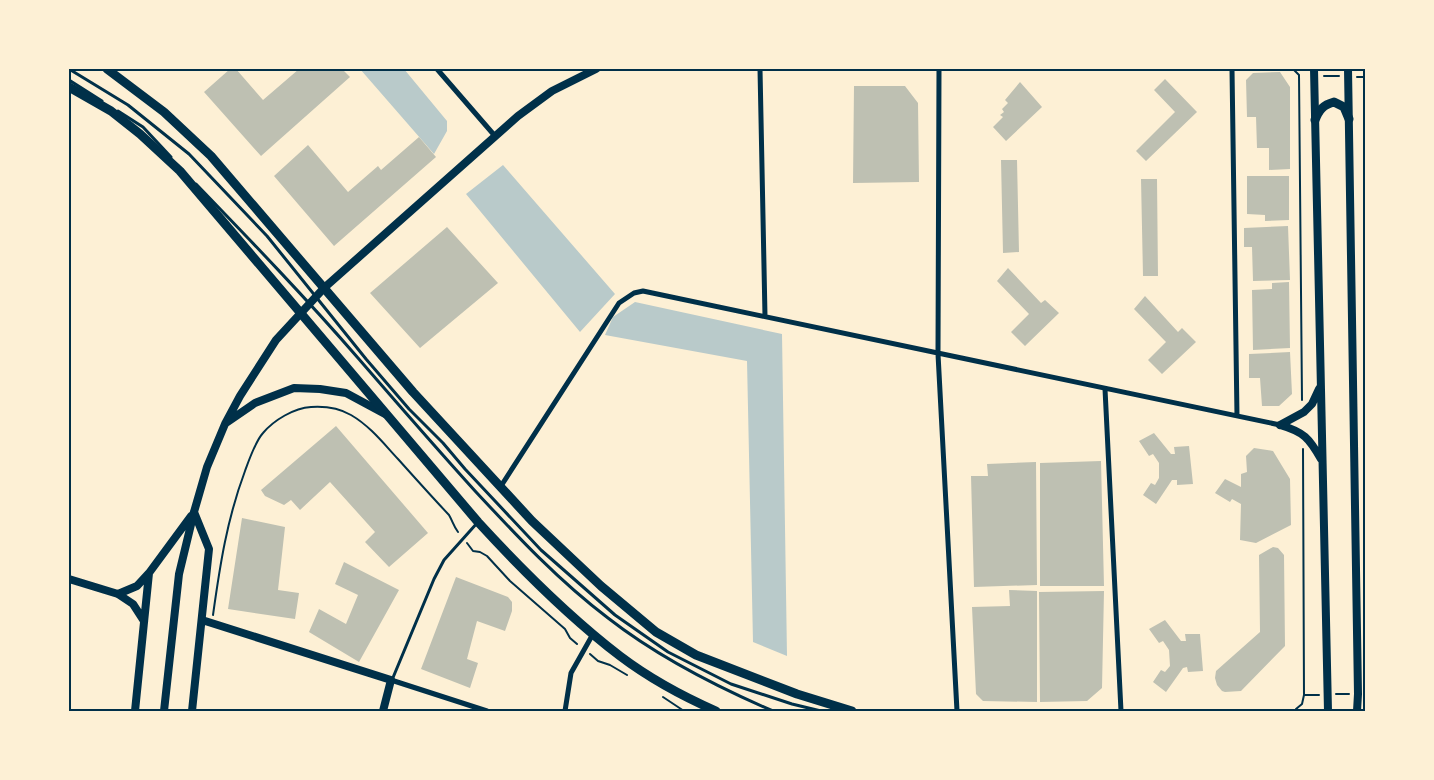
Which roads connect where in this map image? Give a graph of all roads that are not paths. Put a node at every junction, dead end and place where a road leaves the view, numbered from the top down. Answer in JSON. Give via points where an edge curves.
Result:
{"nodes":[{"id":1,"x":69,"y":69,"type":"edge"},
{"id":2,"x":437,"y":69,"type":"edge"},
{"id":3,"x":596,"y":69,"type":"edge"},
{"id":4,"x":760,"y":69,"type":"edge"},
{"id":5,"x":939,"y":69,"type":"edge"},
{"id":6,"x":1232,"y":69,"type":"edge"},
{"id":7,"x":112,"y":70,"type":"edge"},
{"id":8,"x":1314,"y":72,"type":"edge"},
{"id":9,"x":1348,"y":73,"type":"edge"},
{"id":10,"x":69,"y":80,"type":"edge"},
{"id":11,"x":69,"y":87,"type":"edge"},
{"id":12,"x":1349,"y":119,"type":"junction"},
{"id":13,"x":1315,"y":120,"type":"junction"},
{"id":14,"x":495,"y":136,"type":"junction"},
{"id":15,"x":324,"y":288,"type":"junction"},
{"id":16,"x":316,"y":297,"type":"junction"},
{"id":17,"x":310,"y":303,"type":"junction"},
{"id":18,"x":300,"y":313,"type":"junction"},
{"id":19,"x":765,"y":316,"type":"junction"},
{"id":20,"x":938,"y":354,"type":"junction"},
{"id":21,"x":1320,"y":386,"type":"junction"},
{"id":22,"x":1106,"y":389,"type":"junction"},
{"id":23,"x":387,"y":415,"type":"junction"},
{"id":24,"x":1237,"y":416,"type":"junction"},
{"id":25,"x":225,"y":424,"type":"junction"},
{"id":26,"x":1280,"y":425,"type":"junction"},
{"id":27,"x":1322,"y":461,"type":"junction"},
{"id":28,"x":501,"y":486,"type":"junction"},
{"id":29,"x":194,"y":512,"type":"junction"},
{"id":30,"x":478,"y":522,"type":"junction"},
{"id":31,"x":149,"y":573,"type":"junction"},
{"id":32,"x":69,"y":579,"type":"edge"},
{"id":33,"x":118,"y":594,"type":"junction"},
{"id":34,"x":202,"y":620,"type":"junction"},
{"id":35,"x":144,"y":621,"type":"junction"},
{"id":36,"x":593,"y":634,"type":"junction"},
{"id":37,"x":391,"y":680,"type":"junction"},
{"id":38,"x":134,"y":711,"type":"edge"},
{"id":39,"x":164,"y":711,"type":"edge"},
{"id":40,"x":192,"y":711,"type":"edge"},
{"id":41,"x":383,"y":711,"type":"edge"},
{"id":42,"x":487,"y":711,"type":"edge"},
{"id":43,"x":565,"y":711,"type":"edge"},
{"id":44,"x":716,"y":711,"type":"edge"},
{"id":45,"x":773,"y":711,"type":"edge"},
{"id":46,"x":821,"y":711,"type":"edge"},
{"id":47,"x":852,"y":711,"type":"edge"},
{"id":48,"x":957,"y":711,"type":"edge"},
{"id":49,"x":1121,"y":711,"type":"edge"},
{"id":50,"x":1328,"y":711,"type":"edge"},
{"id":51,"x":1357,"y":711,"type":"edge"}],
"edges":[{"from":1,"to":16,"type":"lane","via":[[128,105],[189,154],[266,236]]},
{"from":2,"to":14,"type":"street"},
{"from":3,"to":14,"type":"street","via":[[552,91]]},
{"from":4,"to":19,"type":"street"},
{"from":5,"to":20,"type":"street"},
{"from":6,"to":24,"type":"street"},
{"from":7,"to":15,"type":"main road","via":[[211,156]]},
{"from":8,"to":13,"type":"street"},
{"from":9,"to":12,"type":"street"},
{"from":10,"to":17,"type":"lane","via":[[143,127]]},
{"from":11,"to":18,"type":"main road","via":[[111,111],[180,171]]},
{"from":12,"to":13,"type":"main road","via":[[1344,107],[1334,102],[1325,105]]},
{"from":12,"to":51,"type":"street"},
{"from":13,"to":21,"type":"street"},
{"from":14,"to":15,"type":"street"},
{"from":15,"to":16,"type":"street"},
{"from":15,"to":28,"type":"main road","via":[[413,392]]},
{"from":16,"to":17,"type":"street"},
{"from":16,"to":46,"type":"lane","via":[[409,409],[541,550],[615,615],[668,652],[731,684]]},
{"from":17,"to":18,"type":"street"},
{"from":17,"to":45,"type":"lane","via":[[422,433],[515,534],[570,586],[608,619],[658,653],[728,692]]},
{"from":18,"to":23,"type":"main road"},
{"from":18,"to":25,"type":"street","via":[[276,340]]},
{"from":19,"to":20,"type":"street"},
{"from":19,"to":28,"type":"street","via":[[643,291],[626,297],[619,303]]},
{"from":20,"to":22,"type":"street"},
{"from":20,"to":48,"type":"street"},
{"from":21,"to":26,"type":"street","via":[[1312,404]]},
{"from":21,"to":27,"type":"street"},
{"from":22,"to":24,"type":"street"},
{"from":22,"to":49,"type":"street"},
{"from":23,"to":25,"type":"street","via":[[346,393],[294,388],[255,403]]},
{"from":23,"to":30,"type":"main road"},
{"from":24,"to":26,"type":"street"},
{"from":25,"to":29,"type":"street","via":[[207,467]]},
{"from":26,"to":27,"type":"street","via":[[1303,435]]},
{"from":27,"to":50,"type":"street"},
{"from":28,"to":47,"type":"main road","via":[[532,521],[601,586],[656,632],[696,655],[797,694]]},
{"from":29,"to":31,"type":"street"},
{"from":29,"to":34,"type":"street","via":[[209,550]]},
{"from":29,"to":39,"type":"street","via":[[179,574]]},
{"from":30,"to":36,"type":"main road","via":[[555,601]]},
{"from":30,"to":37,"type":"lane","via":[[444,560]]},
{"from":31,"to":33,"type":"street","via":[[137,586]]},
{"from":31,"to":35,"type":"street"},
{"from":32,"to":33,"type":"street"},
{"from":33,"to":35,"type":"street","via":[[133,604]]},
{"from":34,"to":37,"type":"street"},
{"from":34,"to":40,"type":"street"},
{"from":35,"to":38,"type":"street"},
{"from":36,"to":43,"type":"street","via":[[571,672]]},
{"from":36,"to":44,"type":"main road","via":[[620,657],[685,697]]},
{"from":37,"to":41,"type":"street"},
{"from":37,"to":42,"type":"street"}]}
